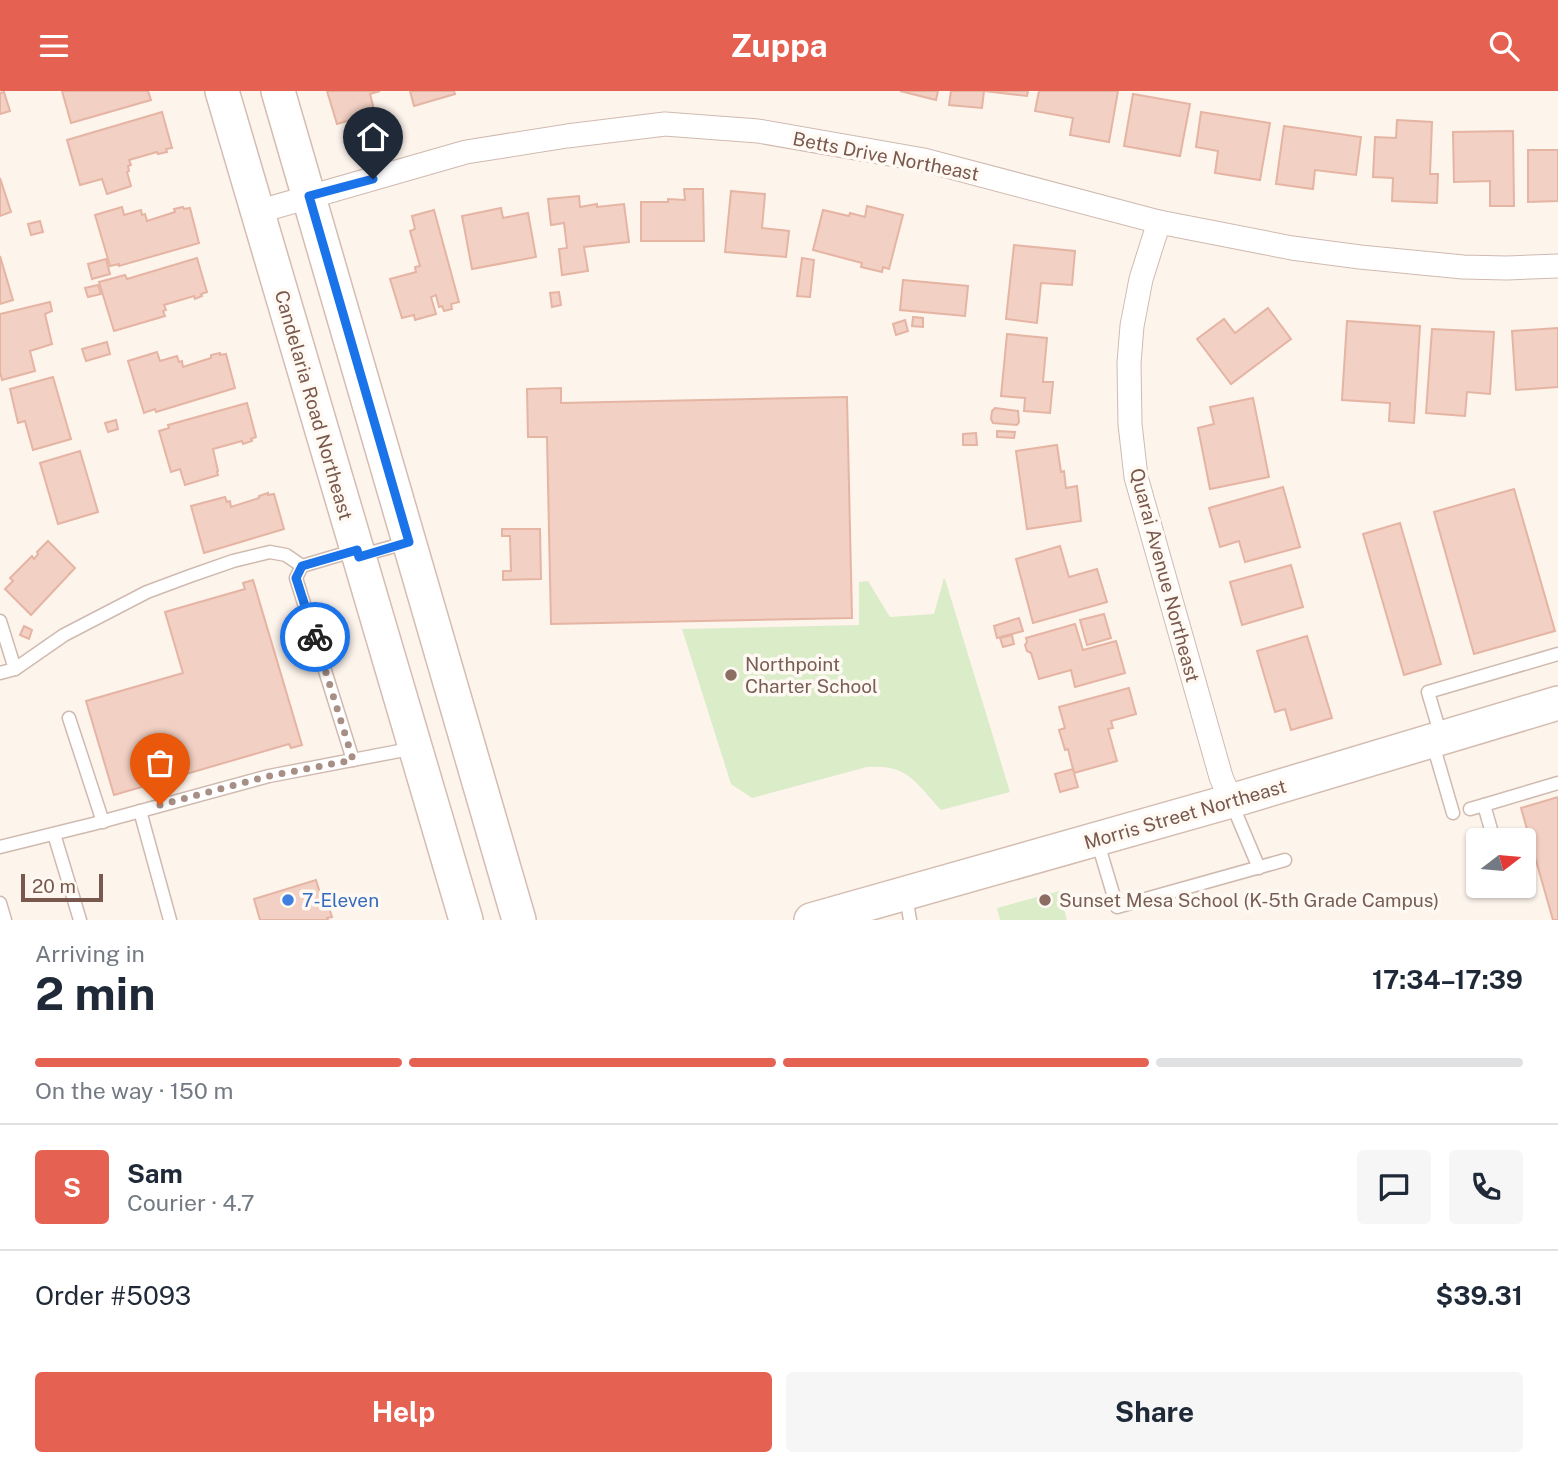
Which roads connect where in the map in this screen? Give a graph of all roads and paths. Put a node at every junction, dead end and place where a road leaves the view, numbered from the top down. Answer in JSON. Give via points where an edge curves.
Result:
{"nodes":[{"id":1,"x":222,"y":91,"type":"edge"},
{"id":2,"x":278,"y":91,"type":"edge"},
{"id":3,"x":309,"y":196,"type":"junction"},
{"id":4,"x":257,"y":212,"type":"junction"},
{"id":5,"x":1158,"y":222,"type":"junction"},
{"id":6,"x":1558,"y":266,"type":"edge"},
{"id":7,"x":409,"y":542,"type":"junction"},
{"id":8,"x":358,"y":553,"type":"junction"},
{"id":9,"x":302,"y":566,"type":"junction"},
{"id":10,"x":0,"y":621,"type":"edge"},
{"id":11,"x":1558,"y":654,"type":"edge"},
{"id":12,"x":15,"y":669,"type":"junction"},
{"id":13,"x":0,"y":673,"type":"edge"},
{"id":14,"x":1558,"y":703,"type":"edge"},
{"id":15,"x":69,"y":718,"type":"dead end"},
{"id":16,"x":1437,"y":739,"type":"junction"},
{"id":17,"x":415,"y":748,"type":"junction"},
{"id":18,"x":353,"y":760,"type":"junction"},
{"id":19,"x":1558,"y":783,"type":"edge"},
{"id":20,"x":1231,"y":801,"type":"junction"},
{"id":21,"x":1484,"y":805,"type":"junction"},
{"id":22,"x":1470,"y":809,"type":"dead end"},
{"id":23,"x":139,"y":811,"type":"junction"},
{"id":24,"x":1453,"y":813,"type":"dead end"},
{"id":25,"x":103,"y":822,"type":"junction"},
{"id":26,"x":1491,"y":828,"type":"edge"},
{"id":27,"x":54,"y":834,"type":"junction"},
{"id":28,"x":1097,"y":839,"type":"junction"},
{"id":29,"x":0,"y":846,"type":"edge"},
{"id":30,"x":1285,"y":860,"type":"dead end"},
{"id":31,"x":1259,"y":868,"type":"junction"},
{"id":32,"x":0,"y":903,"type":"edge"},
{"id":33,"x":908,"y":907,"type":"edge"},
{"id":34,"x":5,"y":920,"type":"edge"},
{"id":35,"x":80,"y":920,"type":"edge"},
{"id":36,"x":170,"y":920,"type":"edge"},
{"id":37,"x":466,"y":920,"type":"edge"},
{"id":38,"x":519,"y":920,"type":"edge"},
{"id":39,"x":811,"y":920,"type":"edge"}],
"edges":[{"from":1,"to":4,"type":"main road","name":"Candelaria Road Northeast"},
{"from":2,"to":3,"type":"main road"},
{"from":3,"to":4,"type":"street","name":"Betts Drive Northeast"},
{"from":3,"to":5,"type":"street","name":"Betts Drive Northeast","via":[[466,152],[665,124],[758,131],[924,160]]},
{"from":3,"to":7,"type":"main road"},
{"from":4,"to":8,"type":"main road","name":"Candelaria Road Northeast"},
{"from":5,"to":6,"type":"street","name":"Betts Drive Northeast","via":[[1360,257],[1463,267]]},
{"from":5,"to":20,"type":"street","name":"Quarai Avenue Northeast","via":[[1132,326],[1130,424],[1136,477]]},
{"from":7,"to":8,"type":"lane"},
{"from":7,"to":38,"type":"main road"},
{"from":8,"to":9,"type":"lane"},
{"from":8,"to":17,"type":"main road","name":"Candelaria Road Northeast"},
{"from":9,"to":12,"type":"lane","via":[[286,555],[270,552],[190,576],[147,592],[64,635]]},
{"from":9,"to":18,"type":"lane","via":[[296,578]]},
{"from":10,"to":12,"type":"lane"},
{"from":11,"to":16,"type":"lane","via":[[1428,692]]},
{"from":12,"to":13,"type":"lane"},
{"from":14,"to":16,"type":"main road","name":"Morris Street Northeast"},
{"from":15,"to":25,"type":"lane"},
{"from":16,"to":20,"type":"main road","name":"Morris Street Northeast"},
{"from":16,"to":24,"type":"lane"},
{"from":17,"to":18,"type":"lane"},
{"from":17,"to":37,"type":"main road","name":"Candelaria Road Northeast"},
{"from":18,"to":23,"type":"lane","via":[[269,776]]},
{"from":19,"to":21,"type":"lane"},
{"from":20,"to":28,"type":"main road","name":"Morris Street Northeast"},
{"from":20,"to":31,"type":"lane"},
{"from":21,"to":22,"type":"lane"},
{"from":21,"to":26,"type":"lane"},
{"from":23,"to":25,"type":"lane"},
{"from":23,"to":36,"type":"lane"},
{"from":25,"to":27,"type":"lane"},
{"from":27,"to":29,"type":"lane"},
{"from":27,"to":35,"type":"lane"},
{"from":28,"to":31,"type":"lane","via":[[1117,907]]},
{"from":28,"to":33,"type":"main road","name":"Morris Street Northeast"},
{"from":30,"to":31,"type":"lane"},
{"from":32,"to":34,"type":"lane"},
{"from":33,"to":39,"type":"main road","name":"Morris Street Northeast"}]}
